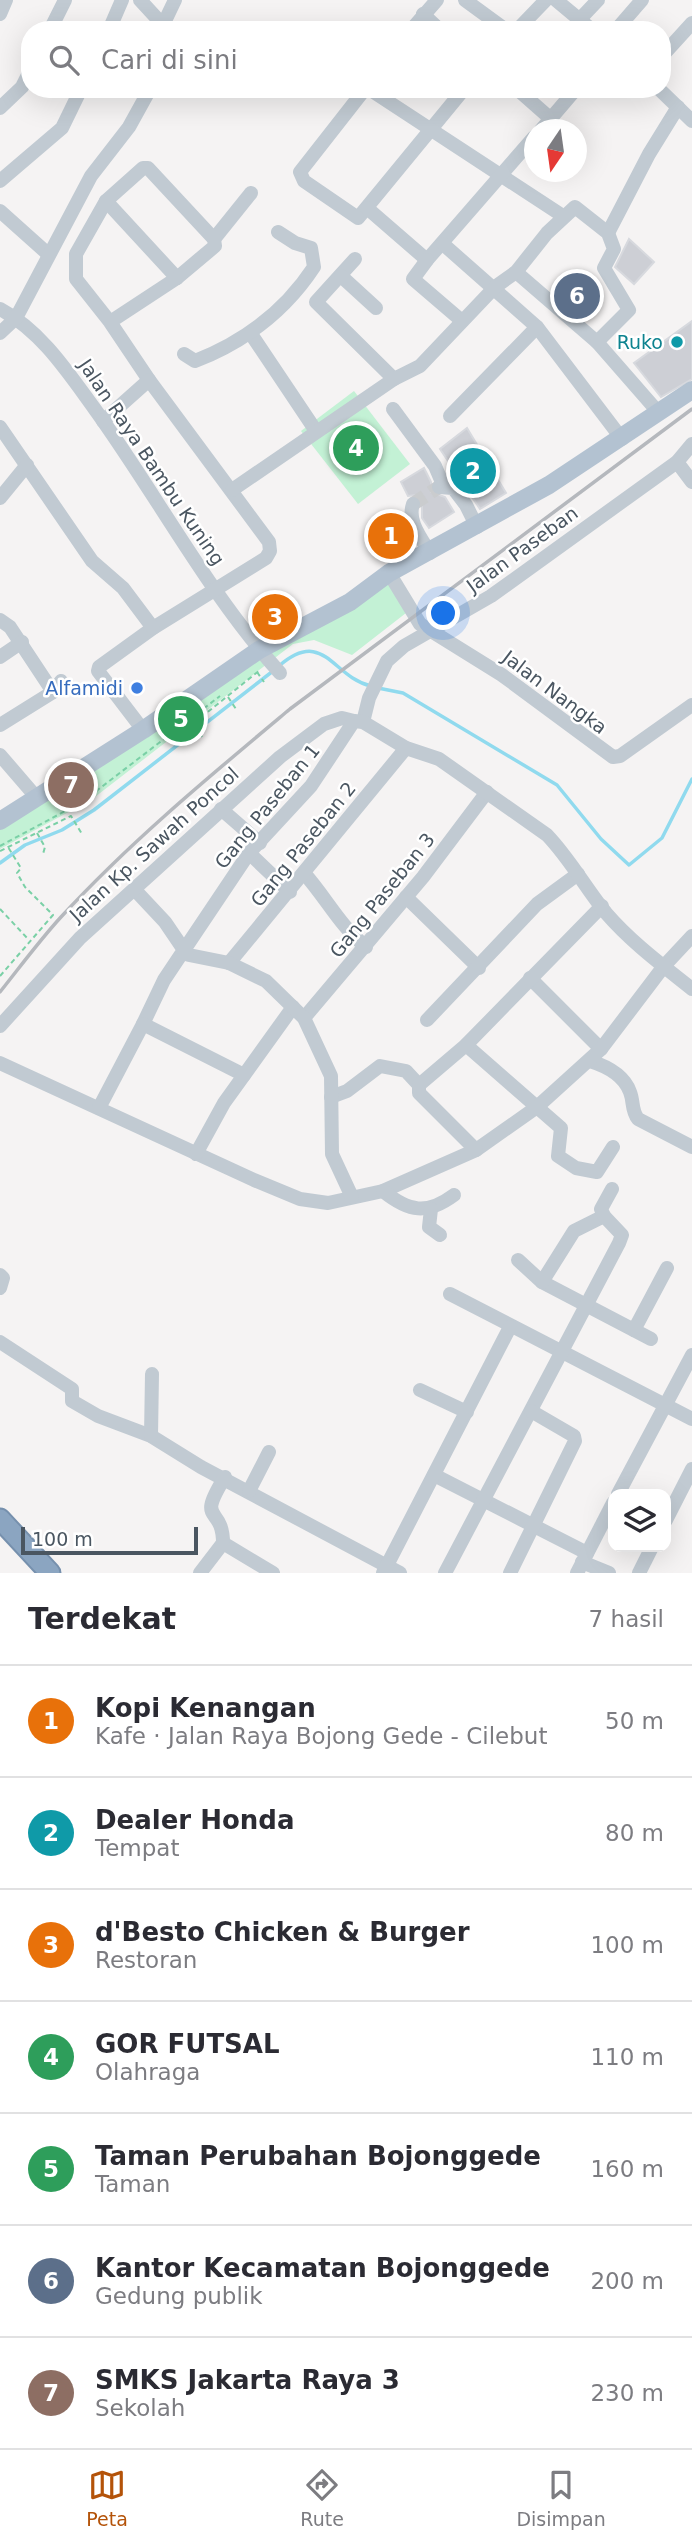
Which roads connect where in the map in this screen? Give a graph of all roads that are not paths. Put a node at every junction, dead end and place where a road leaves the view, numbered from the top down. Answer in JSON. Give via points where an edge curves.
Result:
{"nodes":[{"id":1,"x":6,"y":0,"type":"edge"},
{"id":2,"x":65,"y":0,"type":"edge"},
{"id":3,"x":122,"y":0,"type":"edge"},
{"id":4,"x":140,"y":0,"type":"edge"},
{"id":5,"x":175,"y":0,"type":"edge"},
{"id":6,"x":437,"y":0,"type":"edge"},
{"id":7,"x":465,"y":0,"type":"edge"},
{"id":8,"x":546,"y":0,"type":"edge"},
{"id":9,"x":556,"y":0,"type":"edge"},
{"id":10,"x":598,"y":0,"type":"edge"},
{"id":11,"x":642,"y":0,"type":"edge"},
{"id":12,"x":0,"y":14,"type":"edge"},
{"id":13,"x":423,"y":15,"type":"junction"},
{"id":14,"x":580,"y":19,"type":"joint"},
{"id":15,"x":54,"y":21,"type":"edge"},
{"id":16,"x":113,"y":21,"type":"edge"},
{"id":17,"x":158,"y":21,"type":"edge"},
{"id":18,"x":166,"y":21,"type":"edge"},
{"id":19,"x":418,"y":21,"type":"edge"},
{"id":20,"x":430,"y":21,"type":"edge"},
{"id":21,"x":494,"y":21,"type":"edge"},
{"id":22,"x":526,"y":21,"type":"edge"},
{"id":23,"x":623,"y":21,"type":"edge"},
{"id":24,"x":692,"y":23,"type":"edge"},
{"id":25,"x":671,"y":46,"type":"edge"},
{"id":26,"x":21,"y":88,"type":"edge"},
{"id":27,"x":77,"y":98,"type":"edge"},
{"id":28,"x":145,"y":98,"type":"edge"},
{"id":29,"x":360,"y":98,"type":"edge"},
{"id":30,"x":382,"y":98,"type":"edge"},
{"id":31,"x":457,"y":98,"type":"edge"},
{"id":32,"x":524,"y":98,"type":"edge"},
{"id":33,"x":568,"y":98,"type":"edge"},
{"id":34,"x":668,"y":98,"type":"edge"},
{"id":35,"x":678,"y":107,"type":"junction"},
{"id":36,"x":0,"y":108,"type":"edge"},
{"id":37,"x":542,"y":119,"type":"edge"},
{"id":38,"x":550,"y":119,"type":"edge"},
{"id":39,"x":692,"y":121,"type":"edge"},
{"id":40,"x":432,"y":129,"type":"junction"},
{"id":41,"x":524,"y":149,"type":"edge"},
{"id":42,"x":502,"y":174,"type":"junction"},
{"id":43,"x":0,"y":181,"type":"edge"},
{"id":44,"x":251,"y":193,"type":"dead end"},
{"id":45,"x":106,"y":201,"type":"junction"},
{"id":46,"x":368,"y":208,"type":"junction"},
{"id":47,"x":0,"y":211,"type":"edge"},
{"id":48,"x":563,"y":216,"type":"junction"},
{"id":49,"x":278,"y":232,"type":"dead end"},
{"id":50,"x":608,"y":233,"type":"junction"},
{"id":51,"x":214,"y":239,"type":"junction"},
{"id":52,"x":443,"y":244,"type":"junction"},
{"id":53,"x":48,"y":254,"type":"junction"},
{"id":54,"x":355,"y":259,"type":"dead end"},
{"id":55,"x":427,"y":260,"type":"junction"},
{"id":56,"x":516,"y":272,"type":"junction"},
{"id":57,"x":341,"y":276,"type":"junction"},
{"id":58,"x":177,"y":278,"type":"junction"},
{"id":59,"x":495,"y":287,"type":"junction"},
{"id":60,"x":376,"y":308,"type":"dead end"},
{"id":61,"x":0,"y":309,"type":"edge"},
{"id":62,"x":16,"y":318,"type":"junction"},
{"id":63,"x":462,"y":321,"type":"junction"},
{"id":64,"x":110,"y":322,"type":"junction"},
{"id":65,"x":537,"y":327,"type":"junction"},
{"id":66,"x":0,"y":333,"type":"edge"},
{"id":67,"x":250,"y":334,"type":"junction"},
{"id":68,"x":597,"y":342,"type":"junction"},
{"id":69,"x":184,"y":354,"type":"dead end"},
{"id":70,"x":394,"y":379,"type":"junction"},
{"id":71,"x":149,"y":380,"type":"junction"},
{"id":72,"x":692,"y":390,"type":"edge"},
{"id":73,"x":393,"y":410,"type":"dead end"},
{"id":74,"x":659,"y":413,"type":"junction"},
{"id":75,"x":450,"y":416,"type":"dead end"},
{"id":76,"x":103,"y":421,"type":"junction"},
{"id":77,"x":0,"y":427,"type":"edge"},
{"id":78,"x":316,"y":431,"type":"junction"},
{"id":79,"x":622,"y":439,"type":"junction"},
{"id":80,"x":692,"y":444,"type":"edge"},
{"id":81,"x":677,"y":462,"type":"junction"},
{"id":82,"x":27,"y":465,"type":"junction"},
{"id":83,"x":692,"y":482,"type":"edge"},
{"id":84,"x":232,"y":490,"type":"junction"},
{"id":85,"x":0,"y":498,"type":"edge"},
{"id":86,"x":413,"y":503,"type":"dead end"},
{"id":87,"x":477,"y":527,"type":"junction"},
{"id":88,"x":430,"y":553,"type":"junction"},
{"id":89,"x":389,"y":573,"type":"junction"},
{"id":90,"x":215,"y":589,"type":"junction"},
{"id":91,"x":0,"y":620,"type":"edge"},
{"id":92,"x":153,"y":628,"type":"junction"},
{"id":93,"x":428,"y":629,"type":"junction"},
{"id":94,"x":22,"y":642,"type":"junction"},
{"id":95,"x":0,"y":657,"type":"edge"},
{"id":96,"x":269,"y":661,"type":"junction"},
{"id":97,"x":692,"y":705,"type":"edge"},
{"id":98,"x":358,"y":722,"type":"junction"},
{"id":99,"x":0,"y":725,"type":"edge"},
{"id":100,"x":143,"y":730,"type":"junction"},
{"id":101,"x":406,"y":748,"type":"junction"},
{"id":102,"x":0,"y":755,"type":"edge"},
{"id":103,"x":486,"y":792,"type":"junction"},
{"id":104,"x":37,"y":798,"type":"junction"},
{"id":105,"x":221,"y":809,"type":"junction"},
{"id":106,"x":1,"y":820,"type":"edge"},
{"id":107,"x":254,"y":848,"type":"junction"},
{"id":108,"x":304,"y":873,"type":"junction"},
{"id":109,"x":578,"y":874,"type":"junction"},
{"id":110,"x":135,"y":890,"type":"junction"},
{"id":111,"x":290,"y":892,"type":"junction"},
{"id":112,"x":406,"y":897,"type":"junction"},
{"id":113,"x":602,"y":906,"type":"junction"},
{"id":114,"x":692,"y":936,"type":"edge"},
{"id":115,"x":366,"y":947,"type":"junction"},
{"id":116,"x":184,"y":950,"type":"junction"},
{"id":117,"x":229,"y":963,"type":"junction"},
{"id":118,"x":664,"y":966,"type":"junction"},
{"id":119,"x":479,"y":968,"type":"junction"},
{"id":120,"x":530,"y":978,"type":"junction"},
{"id":121,"x":692,"y":989,"type":"edge"},
{"id":122,"x":293,"y":1007,"type":"junction"},
{"id":123,"x":304,"y":1018,"type":"junction"},
{"id":124,"x":427,"y":1020,"type":"dead end"},
{"id":125,"x":143,"y":1024,"type":"junction"},
{"id":126,"x":0,"y":1026,"type":"edge"},
{"id":127,"x":466,"y":1045,"type":"junction"},
{"id":128,"x":601,"y":1049,"type":"junction"},
{"id":129,"x":590,"y":1061,"type":"junction"},
{"id":130,"x":0,"y":1063,"type":"edge"},
{"id":131,"x":244,"y":1075,"type":"junction"},
{"id":132,"x":419,"y":1085,"type":"junction"},
{"id":133,"x":331,"y":1097,"type":"junction"},
{"id":134,"x":537,"y":1107,"type":"junction"},
{"id":135,"x":99,"y":1108,"type":"junction"},
{"id":136,"x":613,"y":1147,"type":"dead end"},
{"id":137,"x":692,"y":1147,"type":"edge"},
{"id":138,"x":476,"y":1150,"type":"junction"},
{"id":139,"x":196,"y":1154,"type":"junction"},
{"id":140,"x":612,"y":1189,"type":"dead end"},
{"id":141,"x":383,"y":1191,"type":"junction"},
{"id":142,"x":454,"y":1195,"type":"dead end"},
{"id":143,"x":352,"y":1198,"type":"junction"},
{"id":144,"x":431,"y":1209,"type":"junction"},
{"id":145,"x":604,"y":1216,"type":"junction"},
{"id":146,"x":440,"y":1235,"type":"dead end"},
{"id":147,"x":518,"y":1259,"type":"dead end"},
{"id":148,"x":667,"y":1268,"type":"dead end"},
{"id":149,"x":0,"y":1275,"type":"edge"},
{"id":150,"x":542,"y":1282,"type":"junction"},
{"id":151,"x":0,"y":1287,"type":"edge"},
{"id":152,"x":450,"y":1294,"type":"dead end"},
{"id":153,"x":587,"y":1304,"type":"junction"},
{"id":154,"x":510,"y":1327,"type":"junction"},
{"id":155,"x":634,"y":1330,"type":"junction"},
{"id":156,"x":651,"y":1339,"type":"dead end"},
{"id":157,"x":0,"y":1342,"type":"edge"},
{"id":158,"x":562,"y":1353,"type":"junction"},
{"id":159,"x":691,"y":1360,"type":"edge"},
{"id":160,"x":152,"y":1374,"type":"dead end"},
{"id":161,"x":420,"y":1390,"type":"dead end"},
{"id":162,"x":665,"y":1405,"type":"junction"},
{"id":163,"x":531,"y":1411,"type":"junction"},
{"id":164,"x":467,"y":1412,"type":"junction"},
{"id":165,"x":692,"y":1419,"type":"edge"},
{"id":166,"x":151,"y":1436,"type":"junction"},
{"id":167,"x":269,"y":1452,"type":"dead end"},
{"id":168,"x":692,"y":1469,"type":"edge"},
{"id":169,"x":434,"y":1475,"type":"junction"},
{"id":170,"x":225,"y":1477,"type":"junction"},
{"id":171,"x":621,"y":1489,"type":"edge"},
{"id":172,"x":249,"y":1491,"type":"junction"},
{"id":173,"x":483,"y":1500,"type":"junction"},
{"id":174,"x":671,"y":1510,"type":"edge"},
{"id":175,"x":608,"y":1513,"type":"edge"},
{"id":176,"x":0,"y":1519,"type":"edge"},
{"id":177,"x":534,"y":1526,"type":"junction"},
{"id":178,"x":223,"y":1543,"type":"junction"},
{"id":179,"x":650,"y":1552,"type":"edge"},
{"id":180,"x":582,"y":1562,"type":"edge"},
{"id":181,"x":390,"y":1571,"type":"edge"},
{"id":182,"x":50,"y":1573,"type":"edge"},
{"id":183,"x":200,"y":1573,"type":"edge"},
{"id":184,"x":272,"y":1573,"type":"edge"},
{"id":185,"x":445,"y":1573,"type":"edge"},
{"id":186,"x":510,"y":1573,"type":"edge"},
{"id":187,"x":609,"y":1573,"type":"edge"},
{"id":188,"x":639,"y":1573,"type":"edge"}],
"edges":[{"from":1,"to":12,"type":"street"},
{"from":2,"to":15,"type":"street"},
{"from":3,"to":16,"type":"street"},
{"from":4,"to":17,"type":"street"},
{"from":5,"to":18,"type":"street"},
{"from":6,"to":13,"type":"street"},
{"from":7,"to":21,"type":"street"},
{"from":8,"to":22,"type":"street"},
{"from":9,"to":14,"type":"street"},
{"from":10,"to":14,"type":"street"},
{"from":11,"to":23,"type":"street"},
{"from":13,"to":19,"type":"street"},
{"from":13,"to":20,"type":"street"},
{"from":24,"to":25,"type":"street"},
{"from":26,"to":36,"type":"street"},
{"from":27,"to":43,"type":"street","via":[[62,128]]},
{"from":28,"to":53,"type":"street","via":[[91,176]]},
{"from":29,"to":46,"type":"street","via":[[300,172],[304,180],[358,218]]},
{"from":30,"to":40,"type":"street"},
{"from":31,"to":40,"type":"street"},
{"from":32,"to":37,"type":"street"},
{"from":33,"to":38,"type":"street"},
{"from":34,"to":35,"type":"street"},
{"from":35,"to":39,"type":"street"},
{"from":35,"to":50,"type":"street"},
{"from":40,"to":42,"type":"street"},
{"from":40,"to":46,"type":"street"},
{"from":41,"to":42,"type":"street"},
{"from":42,"to":48,"type":"street"},
{"from":42,"to":52,"type":"street"},
{"from":44,"to":51,"type":"street"},
{"from":45,"to":51,"type":"street","via":[[148,168]]},
{"from":45,"to":58,"type":"street"},
{"from":45,"to":64,"type":"street","via":[[76,254],[75,270],[76,279]]},
{"from":46,"to":55,"type":"street"},
{"from":47,"to":53,"type":"street"},
{"from":48,"to":50,"type":"street","via":[[575,207]]},
{"from":48,"to":56,"type":"street"},
{"from":49,"to":67,"type":"street","via":[[312,248],[314,267],[275,314]]},
{"from":50,"to":68,"type":"street","via":[[614,249],[604,268],[629,310]]},
{"from":51,"to":58,"type":"street","via":[[213,250]]},
{"from":52,"to":55,"type":"street"},
{"from":52,"to":59,"type":"street"},
{"from":53,"to":62,"type":"street"},
{"from":54,"to":57,"type":"street"},
{"from":55,"to":63,"type":"street","via":[[413,279]]},
{"from":56,"to":59,"type":"street"},
{"from":56,"to":68,"type":"street"},
{"from":57,"to":60,"type":"street"},
{"from":57,"to":70,"type":"street","via":[[316,302]]},
{"from":58,"to":64,"type":"street"},
{"from":59,"to":63,"type":"street"},
{"from":59,"to":65,"type":"street"},
{"from":61,"to":62,"type":"street","name":"Jalan Raya Bambu Kuning"},
{"from":62,"to":66,"type":"street"},
{"from":62,"to":76,"type":"street","name":"Jalan Raya Bambu Kuning","via":[[47,346]]},
{"from":63,"to":70,"type":"street","via":[[420,366]]},
{"from":64,"to":71,"type":"street"},
{"from":65,"to":75,"type":"street"},
{"from":65,"to":79,"type":"street"},
{"from":67,"to":69,"type":"street","via":[[195,360]]},
{"from":67,"to":78,"type":"street"},
{"from":68,"to":74,"type":"street"},
{"from":70,"to":78,"type":"street"},
{"from":71,"to":76,"type":"street"},
{"from":71,"to":84,"type":"street"},
{"from":72,"to":74,"type":"main road"},
{"from":73,"to":87,"type":"street","via":[[435,466],[441,487],[453,488]]},
{"from":74,"to":79,"type":"main road"},
{"from":76,"to":90,"type":"street","name":"Jalan Raya Bambu Kuning"},
{"from":77,"to":82,"type":"street"},
{"from":78,"to":84,"type":"street"},
{"from":79,"to":87,"type":"main road"},
{"from":80,"to":81,"type":"street","name":"Jalan Paseban"},
{"from":81,"to":83,"type":"street"},
{"from":81,"to":93,"type":"street","name":"Jalan Paseban","via":[[491,596],[454,620]]},
{"from":82,"to":85,"type":"street"},
{"from":82,"to":92,"type":"street","via":[[92,561],[123,588]]},
{"from":84,"to":90,"type":"street","via":[[269,542],[270,551]]},
{"from":86,"to":88,"type":"street","via":[[413,522]]},
{"from":87,"to":88,"type":"main road"},
{"from":88,"to":89,"type":"main road"},
{"from":89,"to":93,"type":"street","via":[[415,619]]},
{"from":89,"to":96,"type":"main road"},
{"from":90,"to":92,"type":"street"},
{"from":90,"to":96,"type":"street","name":"Jalan Raya Bambu Kuning"},
{"from":91,"to":94,"type":"street"},
{"from":92,"to":100,"type":"street","via":[[97,671]]},
{"from":93,"to":97,"type":"street","name":"Jalan Nangka","via":[[502,675],[613,757]]},
{"from":93,"to":98,"type":"street","name":"Jalan Paseban","via":[[387,662]]},
{"from":94,"to":95,"type":"street"},
{"from":94,"to":99,"type":"street","via":[[57,686]]},
{"from":96,"to":100,"type":"main road"},
{"from":98,"to":101,"type":"street"},
{"from":98,"to":105,"type":"street","name":"Jalan Kp. Sawah Poncol","via":[[342,718],[324,724]]},
{"from":98,"to":107,"type":"street","name":"Gang Paseban 1","via":[[311,786]]},
{"from":100,"to":104,"type":"main road"},
{"from":101,"to":103,"type":"street","via":[[439,759]]},
{"from":101,"to":108,"type":"street","name":"Gang Paseban 2"},
{"from":102,"to":104,"type":"street"},
{"from":103,"to":109,"type":"street","via":[[547,835]]},
{"from":103,"to":112,"type":"street","name":"Gang Paseban 3"},
{"from":104,"to":106,"type":"main road"},
{"from":105,"to":107,"type":"street"},
{"from":105,"to":110,"type":"street","name":"Jalan Kp. Sawah Poncol"},
{"from":107,"to":111,"type":"street"},
{"from":107,"to":116,"type":"street","name":"Gang Paseban 1"},
{"from":108,"to":111,"type":"street","name":"Gang Paseban 2"},
{"from":108,"to":115,"type":"street","via":[[344,929]]},
{"from":109,"to":113,"type":"street"},
{"from":109,"to":119,"type":"street","via":[[537,904]]},
{"from":110,"to":116,"type":"street"},
{"from":110,"to":126,"type":"street","name":"Jalan Kp. Sawah Poncol","via":[[71,947]]},
{"from":111,"to":117,"type":"street","name":"Gang Paseban 2"},
{"from":112,"to":115,"type":"street","name":"Gang Paseban 3"},
{"from":112,"to":119,"type":"street"},
{"from":113,"to":118,"type":"street","via":[[637,945]]},
{"from":113,"to":120,"type":"street"},
{"from":114,"to":118,"type":"street"},
{"from":115,"to":123,"type":"street","name":"Gang Paseban 3"},
{"from":116,"to":117,"type":"street"},
{"from":116,"to":125,"type":"street","name":"Gang Paseban 1"},
{"from":117,"to":122,"type":"street","via":[[266,981]]},
{"from":118,"to":121,"type":"street"},
{"from":118,"to":128,"type":"street"},
{"from":119,"to":124,"type":"street"},
{"from":120,"to":127,"type":"street"},
{"from":120,"to":128,"type":"street"},
{"from":122,"to":123,"type":"street"},
{"from":122,"to":131,"type":"street"},
{"from":123,"to":133,"type":"street","via":[[331,1076]]},
{"from":125,"to":131,"type":"street"},
{"from":125,"to":135,"type":"street","name":"Gang Paseban 1"},
{"from":127,"to":132,"type":"street"},
{"from":127,"to":134,"type":"street"},
{"from":128,"to":129,"type":"street"},
{"from":129,"to":134,"type":"street"},
{"from":129,"to":137,"type":"street","via":[[613,1070],[624,1081],[638,1119]]},
{"from":130,"to":135,"type":"street"},
{"from":131,"to":139,"type":"street"},
{"from":132,"to":133,"type":"street","via":[[406,1071],[380,1066]]},
{"from":132,"to":138,"type":"street","via":[[419,1093]]},
{"from":133,"to":143,"type":"street","via":[[332,1154]]},
{"from":134,"to":136,"type":"street","via":[[561,1128],[558,1156],[565,1163],[597,1172]]},
{"from":134,"to":138,"type":"street"},
{"from":135,"to":139,"type":"street"},
{"from":138,"to":141,"type":"street"},
{"from":139,"to":143,"type":"street","via":[[300,1199],[328,1203]]},
{"from":140,"to":145,"type":"street","via":[[601,1209]]},
{"from":141,"to":143,"type":"street"},
{"from":141,"to":144,"type":"street","via":[[409,1207]]},
{"from":142,"to":144,"type":"street"},
{"from":144,"to":146,"type":"street","via":[[429,1227]]},
{"from":145,"to":150,"type":"street","via":[[574,1231]]},
{"from":145,"to":153,"type":"street","via":[[622,1235]]},
{"from":147,"to":150,"type":"street"},
{"from":148,"to":155,"type":"street"},
{"from":149,"to":151,"type":"street"},
{"from":150,"to":153,"type":"street"},
{"from":152,"to":154,"type":"street"},
{"from":153,"to":155,"type":"street"},
{"from":153,"to":158,"type":"street"},
{"from":154,"to":158,"type":"street"},
{"from":154,"to":164,"type":"street"},
{"from":155,"to":156,"type":"street"},
{"from":157,"to":166,"type":"street","via":[[72,1389],[72,1401]]},
{"from":158,"to":162,"type":"street"},
{"from":158,"to":163,"type":"street"},
{"from":159,"to":162,"type":"street"},
{"from":160,"to":166,"type":"street"},
{"from":161,"to":164,"type":"street"},
{"from":162,"to":165,"type":"street"},
{"from":162,"to":171,"type":"street"},
{"from":163,"to":173,"type":"street"},
{"from":163,"to":177,"type":"street","via":[[575,1436]]},
{"from":164,"to":169,"type":"street"},
{"from":166,"to":170,"type":"street"},
{"from":167,"to":172,"type":"street"},
{"from":168,"to":174,"type":"street"},
{"from":169,"to":173,"type":"street"},
{"from":169,"to":181,"type":"street"},
{"from":170,"to":172,"type":"street"},
{"from":170,"to":178,"type":"street","via":[[209,1505],[210,1514],[221,1525]]},
{"from":172,"to":181,"type":"street"},
{"from":173,"to":177,"type":"street"},
{"from":173,"to":185,"type":"street"},
{"from":175,"to":180,"type":"street"},
{"from":176,"to":182,"type":"highway"},
{"from":177,"to":180,"type":"street"},
{"from":177,"to":186,"type":"street"},
{"from":178,"to":183,"type":"street"},
{"from":178,"to":184,"type":"street"},
{"from":179,"to":188,"type":"street"},
{"from":180,"to":187,"type":"street"}]}
